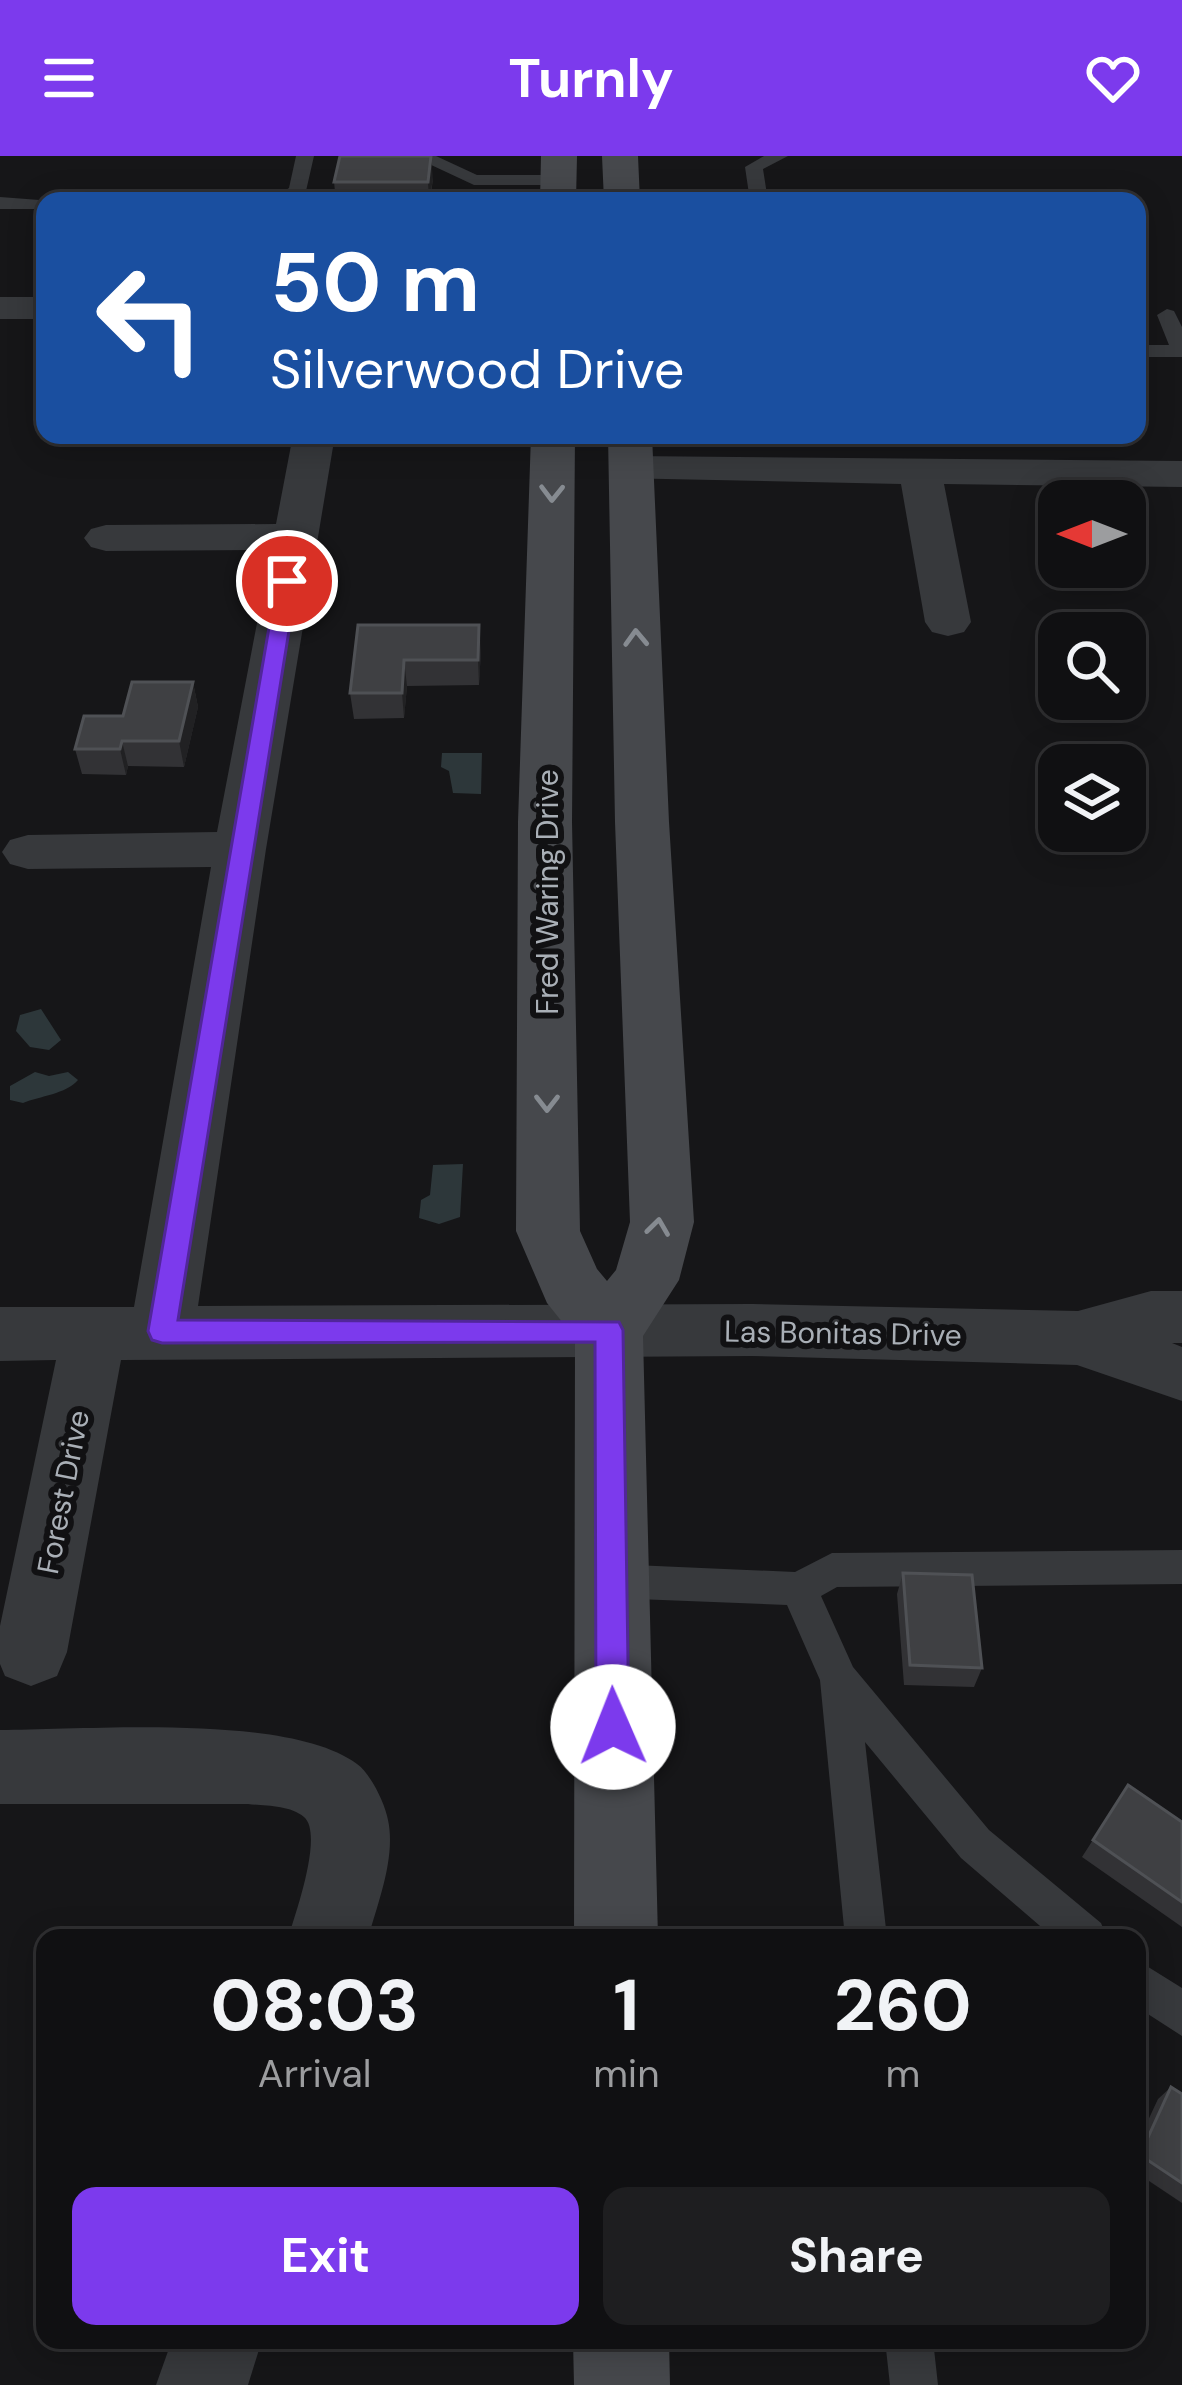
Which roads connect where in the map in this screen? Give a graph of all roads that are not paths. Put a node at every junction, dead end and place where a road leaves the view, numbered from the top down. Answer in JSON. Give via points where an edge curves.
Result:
{"nodes":[{"id":1,"x":305,"y":156,"type":"edge"},
{"id":2,"x":421,"y":156,"type":"edge"},
{"id":3,"x":512,"y":156,"type":"edge"},
{"id":4,"x":620,"y":156,"type":"edge"},
{"id":5,"x":779,"y":156,"type":"edge"},
{"id":6,"x":559,"y":179,"type":"edge"},
{"id":7,"x":511,"y":180,"type":"junction"},
{"id":8,"x":294,"y":192,"type":"edge"},
{"id":9,"x":622,"y":192,"type":"edge"},
{"id":10,"x":758,"y":192,"type":"edge"},
{"id":11,"x":36,"y":202,"type":"edge"},
{"id":12,"x":0,"y":203,"type":"edge"},
{"id":13,"x":0,"y":308,"type":"edge"},
{"id":14,"x":36,"y":308,"type":"edge"},
{"id":15,"x":1167,"y":315,"type":"dead end"},
{"id":16,"x":1146,"y":351,"type":"edge"},
{"id":17,"x":1182,"y":351,"type":"edge"},
{"id":18,"x":312,"y":444,"type":"edge"},
{"id":19,"x":554,"y":444,"type":"edge"},
{"id":20,"x":630,"y":452,"type":"edge"},
{"id":21,"x":920,"y":472,"type":"junction"},
{"id":22,"x":1182,"y":474,"type":"edge"},
{"id":23,"x":295,"y":537,"type":"junction"},
{"id":24,"x":106,"y":538,"type":"dead end"},
{"id":25,"x":948,"y":622,"type":"dead end"},
{"id":26,"x":640,"y":782,"type":"junction"},
{"id":27,"x":546,"y":783,"type":"junction"},
{"id":28,"x":240,"y":849,"type":"junction"},
{"id":29,"x":28,"y":852,"type":"dead end"},
{"id":30,"x":1182,"y":1317,"type":"edge"},
{"id":31,"x":609,"y":1330,"type":"junction"},
{"id":32,"x":162,"y":1331,"type":"junction"},
{"id":33,"x":94,"y":1332,"type":"junction"},
{"id":34,"x":0,"y":1334,"type":"edge"},
{"id":35,"x":1078,"y":1338,"type":"junction"},
{"id":36,"x":1182,"y":1374,"type":"edge"},
{"id":37,"x":1182,"y":1567,"type":"edge"},
{"id":38,"x":611,"y":1581,"type":"junction"},
{"id":39,"x":800,"y":1588,"type":"junction"},
{"id":40,"x":31,"y":1652,"type":"dead end"},
{"id":41,"x":838,"y":1680,"type":"junction"},
{"id":42,"x":0,"y":1767,"type":"edge"},
{"id":43,"x":331,"y":1929,"type":"edge"},
{"id":44,"x":616,"y":1929,"type":"edge"},
{"id":45,"x":865,"y":1929,"type":"edge"},
{"id":46,"x":1075,"y":1929,"type":"edge"},
{"id":47,"x":1146,"y":1988,"type":"edge"},
{"id":48,"x":1182,"y":2014,"type":"edge"},
{"id":49,"x":214,"y":2349,"type":"edge"},
{"id":50,"x":621,"y":2349,"type":"edge"},
{"id":51,"x":910,"y":2349,"type":"edge"},
{"id":52,"x":202,"y":2385,"type":"edge"},
{"id":53,"x":622,"y":2385,"type":"edge"},
{"id":54,"x":914,"y":2385,"type":"edge"}],
"edges":[{"from":1,"to":8,"type":"lane"},
{"from":2,"to":7,"type":"lane","via":[[474,180]]},
{"from":3,"to":7,"type":"lane"},
{"from":4,"to":9,"type":"main road"},
{"from":5,"to":10,"type":"lane","via":[[754,167]]},
{"from":6,"to":7,"type":"lane"},
{"from":11,"to":12,"type":"lane"},
{"from":13,"to":14,"type":"street"},
{"from":15,"to":17,"type":"lane"},
{"from":16,"to":17,"type":"lane"},
{"from":18,"to":23,"type":"street"},
{"from":19,"to":27,"type":"main road","name":"Fred Waring Drive","one_way":true},
{"from":20,"to":21,"type":"street"},
{"from":26,"to":20,"type":"main road","one_way":true},
{"from":21,"to":22,"type":"street"},
{"from":21,"to":25,"type":"street"},
{"from":23,"to":24,"type":"street"},
{"from":23,"to":28,"type":"street"},
{"from":26,"to":27,"type":"main road"},
{"from":31,"to":26,"type":"main road","one_way":true,"via":[[646,1280],[662,1222]]},
{"from":27,"to":31,"type":"main road","name":"Fred Waring Drive","one_way":true,"via":[[548,1231],[570,1284]]},
{"from":28,"to":29,"type":"street"},
{"from":28,"to":32,"type":"street"},
{"from":30,"to":35,"type":"street","name":"Las Bonitas Drive","via":[[1151,1317]]},
{"from":31,"to":32,"type":"street","name":"Las Bonitas Drive"},
{"from":31,"to":35,"type":"street","name":"Las Bonitas Drive"},
{"from":31,"to":38,"type":"main road"},
{"from":32,"to":33,"type":"street","name":"Las Bonitas Drive"},
{"from":33,"to":34,"type":"street","name":"Las Bonitas Drive"},
{"from":33,"to":40,"type":"street","name":"Forest Drive"},
{"from":35,"to":36,"type":"street","name":"Las Bonitas Drive"},
{"from":37,"to":39,"type":"lane","via":[[832,1570]]},
{"from":38,"to":39,"type":"lane"},
{"from":38,"to":44,"type":"main road"},
{"from":39,"to":41,"type":"lane"},
{"from":41,"to":45,"type":"lane"},
{"from":41,"to":46,"type":"lane","via":[[975,1844]]},
{"from":42,"to":43,"type":"street","via":[[248,1767],[295,1773],[332,1791],[350,1820]]},
{"from":47,"to":48,"type":"lane"},
{"from":49,"to":52,"type":"street"},
{"from":50,"to":53,"type":"main road"},
{"from":51,"to":54,"type":"lane"}]}
